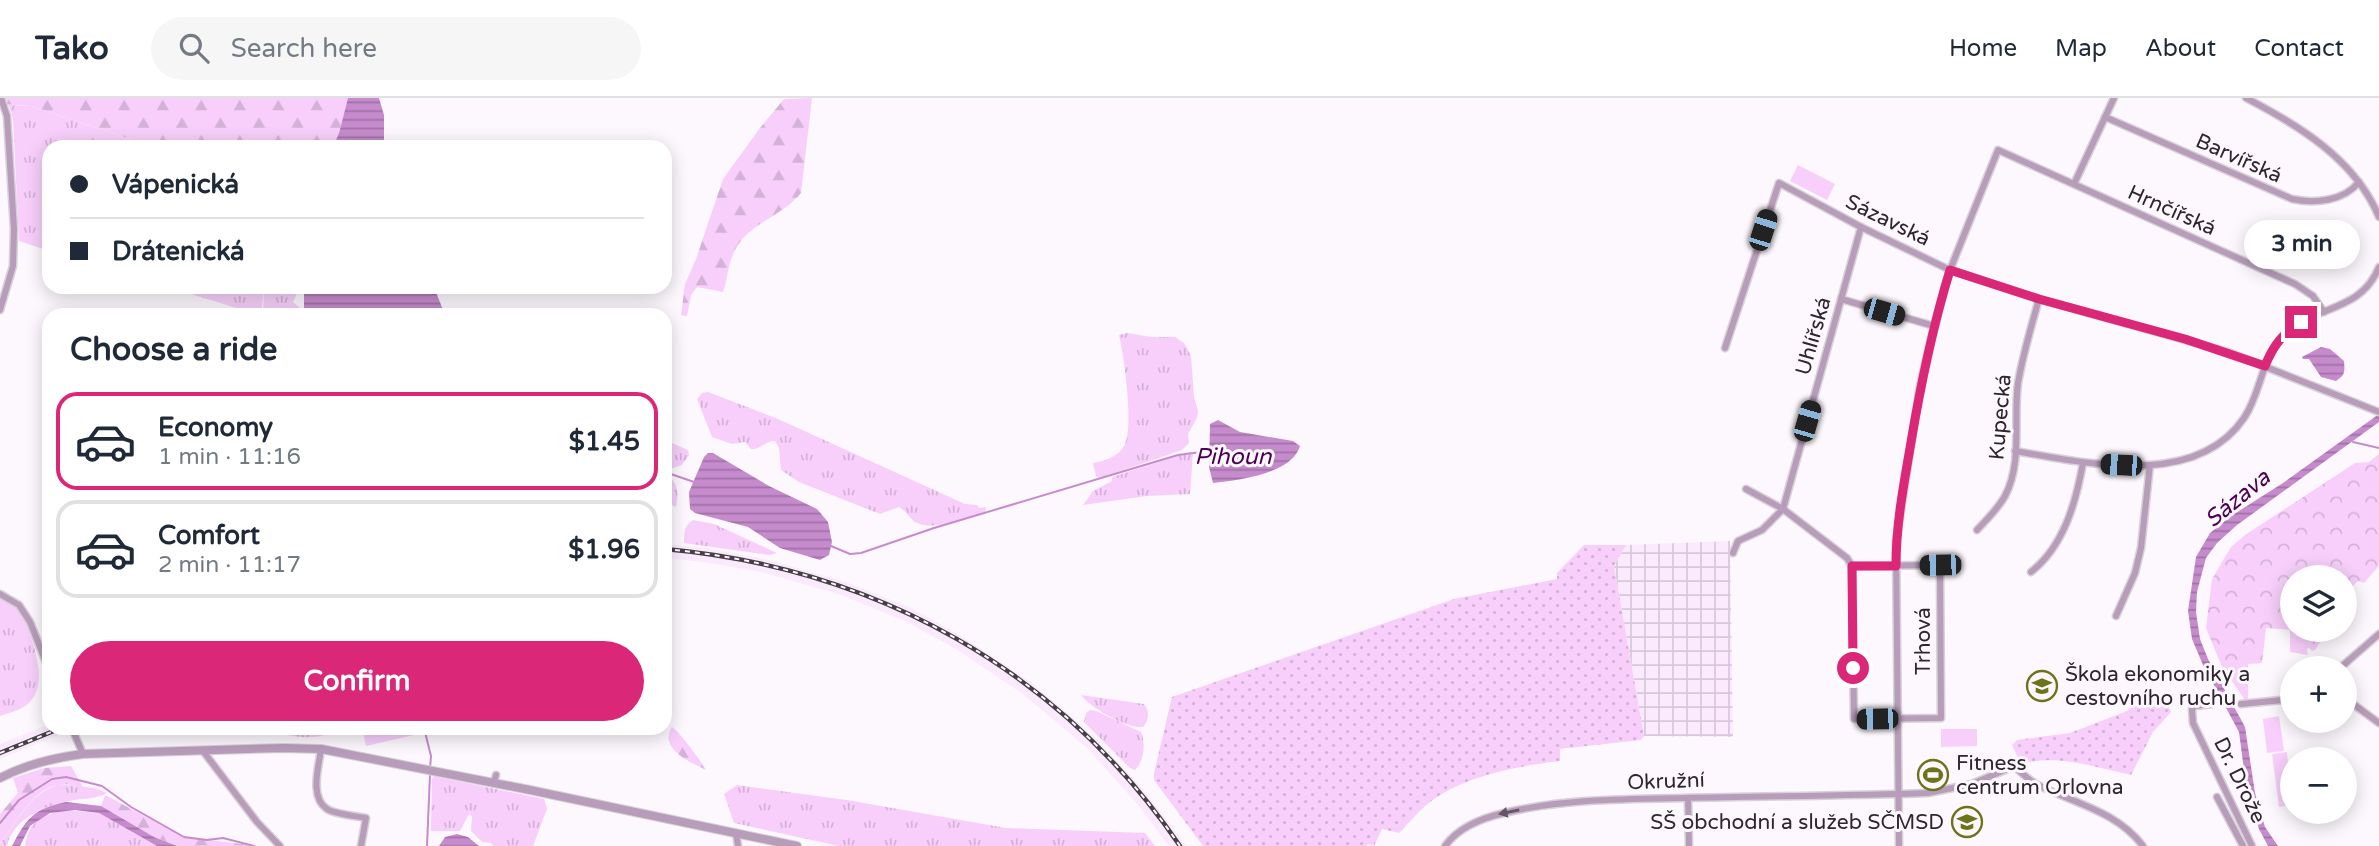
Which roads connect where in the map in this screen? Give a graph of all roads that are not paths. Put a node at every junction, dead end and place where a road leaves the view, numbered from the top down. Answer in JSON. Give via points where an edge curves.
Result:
{"nodes":[{"id":1,"x":1,"y":98,"type":"edge"},
{"id":2,"x":2114,"y":98,"type":"edge"},
{"id":3,"x":2246,"y":98,"type":"edge"},
{"id":4,"x":2105,"y":117,"type":"junction"},
{"id":5,"x":2359,"y":182,"type":"junction"},
{"id":6,"x":2074,"y":184,"type":"junction"},
{"id":7,"x":2379,"y":216,"type":"edge"},
{"id":8,"x":1861,"y":227,"type":"junction"},
{"id":9,"x":2379,"y":267,"type":"edge"},
{"id":10,"x":1950,"y":270,"type":"junction"},
{"id":11,"x":1841,"y":299,"type":"junction"},
{"id":12,"x":2039,"y":299,"type":"junction"},
{"id":13,"x":0,"y":310,"type":"edge"},
{"id":14,"x":2324,"y":312,"type":"junction"},
{"id":15,"x":1934,"y":326,"type":"junction"},
{"id":16,"x":1725,"y":348,"type":"dead end"},
{"id":17,"x":2265,"y":366,"type":"junction"},
{"id":18,"x":2379,"y":412,"type":"edge"},
{"id":19,"x":2015,"y":451,"type":"junction"},
{"id":20,"x":2083,"y":463,"type":"junction"},
{"id":21,"x":2150,"y":465,"type":"junction"},
{"id":22,"x":1746,"y":489,"type":"dead end"},
{"id":23,"x":1783,"y":509,"type":"junction"},
{"id":24,"x":1977,"y":530,"type":"dead end"},
{"id":25,"x":1733,"y":553,"type":"dead end"},
{"id":26,"x":1852,"y":566,"type":"junction"},
{"id":27,"x":1896,"y":566,"type":"junction"},
{"id":28,"x":2031,"y":572,"type":"dead end"},
{"id":29,"x":0,"y":594,"type":"edge"},
{"id":30,"x":2116,"y":616,"type":"dead end"},
{"id":31,"x":2379,"y":634,"type":"edge"},
{"id":32,"x":42,"y":654,"type":"edge"},
{"id":33,"x":2354,"y":656,"type":"edge"},
{"id":34,"x":2280,"y":700,"type":"edge"},
{"id":35,"x":2212,"y":704,"type":"dead end"},
{"id":36,"x":2241,"y":704,"type":"dead end"},
{"id":37,"x":2357,"y":707,"type":"edge"},
{"id":38,"x":1898,"y":718,"type":"junction"},
{"id":39,"x":2379,"y":723,"type":"edge"},
{"id":40,"x":75,"y":735,"type":"edge"},
{"id":41,"x":321,"y":749,"type":"junction"},
{"id":42,"x":204,"y":751,"type":"junction"},
{"id":43,"x":83,"y":754,"type":"junction"},
{"id":44,"x":0,"y":778,"type":"edge"},
{"id":45,"x":1899,"y":794,"type":"junction"},
{"id":46,"x":2217,"y":797,"type":"dead end"},
{"id":47,"x":1688,"y":798,"type":"junction"},
{"id":48,"x":736,"y":833,"type":"junction"},
{"id":49,"x":280,"y":846,"type":"edge"},
{"id":50,"x":362,"y":846,"type":"edge"},
{"id":51,"x":738,"y":846,"type":"edge"},
{"id":52,"x":797,"y":846,"type":"edge"},
{"id":53,"x":1445,"y":846,"type":"edge"},
{"id":54,"x":1689,"y":846,"type":"edge"},
{"id":55,"x":1899,"y":846,"type":"edge"},
{"id":56,"x":2143,"y":846,"type":"edge"},
{"id":57,"x":2243,"y":846,"type":"edge"},
{"id":58,"x":2252,"y":846,"type":"edge"}],
"edges":[{"from":1,"to":13,"type":"street","via":[[7,116],[14,229],[13,266]]},
{"from":2,"to":4,"type":"street"},
{"from":3,"to":5,"type":"street","via":[[2312,137]]},
{"from":4,"to":5,"type":"street","name":"Barvířská","via":[[2292,200],[2326,200],[2348,192]]},
{"from":4,"to":6,"type":"street"},
{"from":5,"to":7,"type":"street"},
{"from":6,"to":10,"type":"street","name":"Hrnčířská","via":[[1998,150]]},
{"from":6,"to":14,"type":"street","name":"Hrnčířská","via":[[2304,288]]},
{"from":8,"to":10,"type":"street","name":"Sázavská"},
{"from":8,"to":11,"type":"street","name":"Uhlířská"},
{"from":8,"to":16,"type":"street","name":"Sázavská","via":[[1779,183]]},
{"from":9,"to":14,"type":"street","via":[[2357,297]]},
{"from":10,"to":12,"type":"street","name":"Sázavská"},
{"from":10,"to":15,"type":"street"},
{"from":11,"to":15,"type":"street"},
{"from":11,"to":23,"type":"street","name":"Uhlířská"},
{"from":12,"to":17,"type":"street","name":"Sázavská"},
{"from":12,"to":19,"type":"street","name":"Kupecká","via":[[2018,385]]},
{"from":14,"to":17,"type":"street","via":[[2284,334]]},
{"from":15,"to":27,"type":"street","via":[[1898,516]]},
{"from":17,"to":18,"type":"street","name":"Sázavská"},
{"from":17,"to":21,"type":"street","via":[[2246,416],[2230,437],[2184,461]]},
{"from":19,"to":20,"type":"street"},
{"from":19,"to":24,"type":"street","name":"Kupecká","via":[[2005,496]]},
{"from":20,"to":21,"type":"street"},
{"from":20,"to":28,"type":"street","via":[[2067,524],[2040,569]]},
{"from":21,"to":30,"type":"street","via":[[2141,548]]},
{"from":22,"to":23,"type":"street"},
{"from":23,"to":25,"type":"street","via":[[1762,530],[1738,541]]},
{"from":23,"to":26,"type":"street"},
{"from":26,"to":27,"type":"street"},
{"from":26,"to":38,"type":"street","via":[[1854,719]]},
{"from":27,"to":38,"type":"street"},
{"from":27,"to":38,"type":"street","name":"Trhová","via":[[1940,565],[1941,718]]},
{"from":29,"to":32,"type":"street","via":[[19,605]]},
{"from":31,"to":33,"type":"street"},
{"from":34,"to":36,"type":"street"},
{"from":35,"to":58,"type":"street","name":"Dr. Drože","via":[[2192,709],[2193,723]]},
{"from":37,"to":39,"type":"street"},
{"from":38,"to":45,"type":"street"},
{"from":40,"to":43,"type":"street"},
{"from":41,"to":42,"type":"street"},
{"from":41,"to":48,"type":"street","via":[[495,778]]},
{"from":41,"to":50,"type":"street","via":[[319,799],[327,809],[366,818]]},
{"from":42,"to":43,"type":"street"},
{"from":42,"to":49,"type":"street"},
{"from":43,"to":44,"type":"street","via":[[52,758]]},
{"from":45,"to":47,"type":"street","name":"Okružní"},
{"from":45,"to":55,"type":"street"},
{"from":45,"to":56,"type":"street","name":"Okružní","via":[[1972,784],[2014,766],[2037,785],[2111,817]]},
{"from":46,"to":57,"type":"street","name":"Dr. Drože"},
{"from":47,"to":53,"type":"street","name":"Okružní","one_way":true,"via":[[1514,811],[1488,817],[1458,832]]},
{"from":47,"to":54,"type":"street"},
{"from":48,"to":51,"type":"street"},
{"from":48,"to":52,"type":"street"}]}
